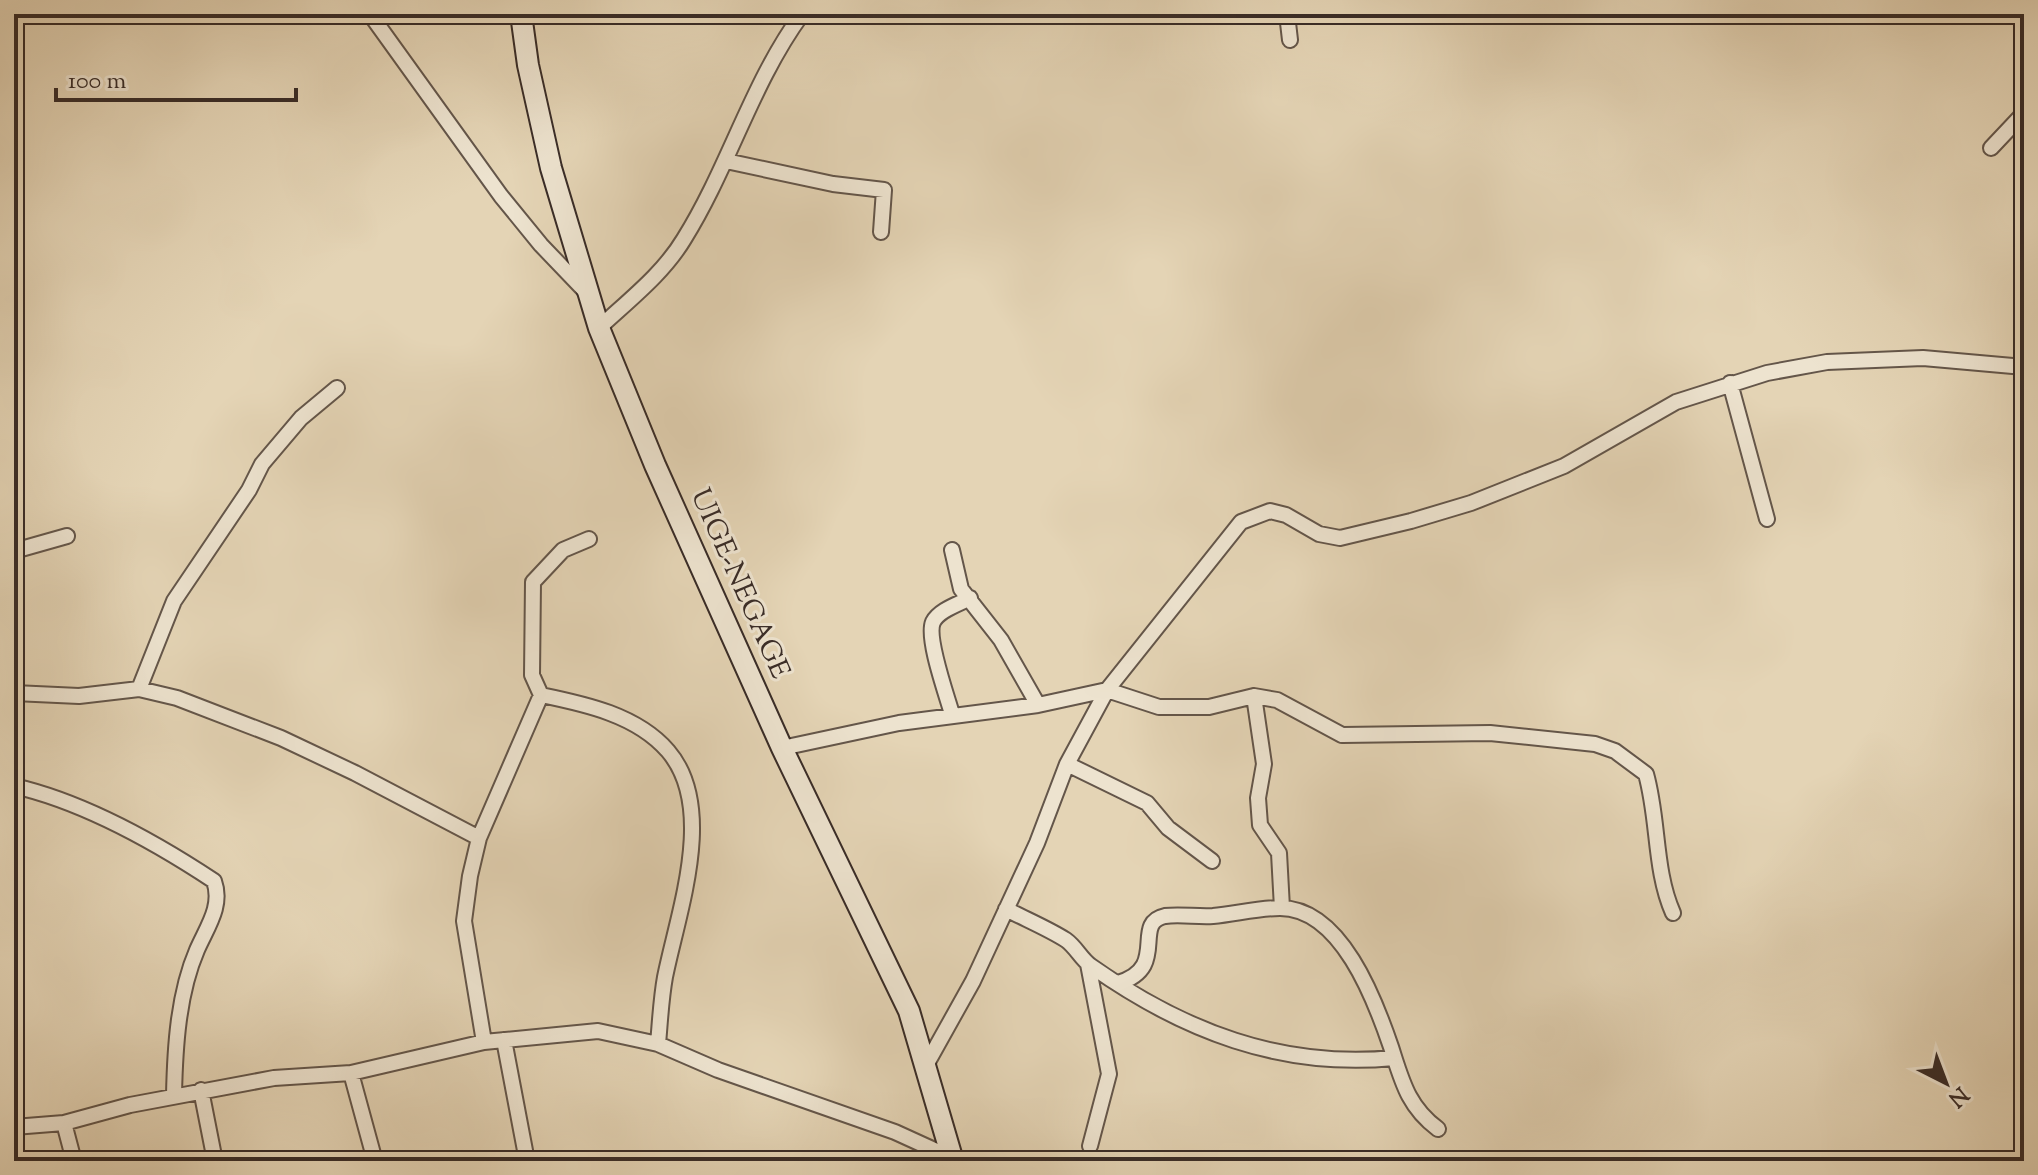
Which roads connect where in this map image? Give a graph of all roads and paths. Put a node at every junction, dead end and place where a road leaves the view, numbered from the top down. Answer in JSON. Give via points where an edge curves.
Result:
{"nodes":[{"id":1,"x":370,"y":14,"type":"edge"},
{"id":2,"x":521,"y":14,"type":"edge"},
{"id":3,"x":802,"y":14,"type":"edge"},
{"id":4,"x":1287,"y":14,"type":"edge"},
{"id":5,"x":1290,"y":40,"type":"dead end"},
{"id":6,"x":2024,"y":113,"type":"edge"},
{"id":7,"x":1991,"y":148,"type":"dead end"},
{"id":8,"x":726,"y":161,"type":"junction"},
{"id":9,"x":881,"y":232,"type":"dead end"},
{"id":10,"x":587,"y":292,"type":"junction"},
{"id":11,"x":599,"y":328,"type":"junction"},
{"id":12,"x":2024,"y":367,"type":"edge"},
{"id":13,"x":1730,"y":383,"type":"junction"},
{"id":14,"x":337,"y":388,"type":"dead end"},
{"id":15,"x":1767,"y":519,"type":"dead end"},
{"id":16,"x":67,"y":536,"type":"dead end"},
{"id":17,"x":589,"y":539,"type":"dead end"},
{"id":18,"x":952,"y":550,"type":"dead end"},
{"id":19,"x":14,"y":551,"type":"edge"},
{"id":20,"x":970,"y":598,"type":"junction"},
{"id":21,"x":139,"y":689,"type":"junction"},
{"id":22,"x":1107,"y":690,"type":"junction"},
{"id":23,"x":14,"y":693,"type":"edge"},
{"id":24,"x":541,"y":695,"type":"junction"},
{"id":25,"x":1254,"y":696,"type":"junction"},
{"id":26,"x":1038,"y":705,"type":"junction"},
{"id":27,"x":952,"y":714,"type":"junction"},
{"id":28,"x":782,"y":748,"type":"junction"},
{"id":29,"x":1067,"y":764,"type":"junction"},
{"id":30,"x":14,"y":786,"type":"edge"},
{"id":31,"x":479,"y":838,"type":"junction"},
{"id":32,"x":1212,"y":861,"type":"dead end"},
{"id":33,"x":1282,"y":908,"type":"junction"},
{"id":34,"x":1006,"y":909,"type":"junction"},
{"id":35,"x":1673,"y":913,"type":"dead end"},
{"id":36,"x":1088,"y":964,"type":"junction"},
{"id":37,"x":1118,"y":983,"type":"junction"},
{"id":38,"x":504,"y":1040,"type":"junction"},
{"id":39,"x":484,"y":1042,"type":"junction"},
{"id":40,"x":658,"y":1044,"type":"junction"},
{"id":41,"x":1394,"y":1058,"type":"junction"},
{"id":42,"x":925,"y":1067,"type":"junction"},
{"id":43,"x":351,"y":1073,"type":"junction"},
{"id":44,"x":201,"y":1090,"type":"junction"},
{"id":45,"x":174,"y":1095,"type":"junction"},
{"id":46,"x":64,"y":1123,"type":"junction"},
{"id":47,"x":14,"y":1127,"type":"edge"},
{"id":48,"x":1438,"y":1129,"type":"dead end"},
{"id":49,"x":1090,"y":1146,"type":"dead end"},
{"id":50,"x":953,"y":1160,"type":"edge"},
{"id":51,"x":74,"y":1161,"type":"edge"},
{"id":52,"x":215,"y":1161,"type":"edge"},
{"id":53,"x":375,"y":1161,"type":"edge"},
{"id":54,"x":527,"y":1161,"type":"edge"}],
"edges":[{"from":1,"to":10,"type":"street","via":[[501,196]]},
{"from":2,"to":10,"type":"main road","name":"UIGE-NEGAGE","via":[[551,168]]},
{"from":3,"to":8,"type":"street","via":[[783,40]]},
{"from":4,"to":5,"type":"street"},
{"from":6,"to":7,"type":"street"},
{"from":8,"to":9,"type":"street","via":[[884,190]]},
{"from":8,"to":11,"type":"street","via":[[670,259]]},
{"from":10,"to":11,"type":"main road","name":"UIGE-NEGAGE"},
{"from":11,"to":28,"type":"main road","name":"UIGE-NEGAGE"},
{"from":12,"to":13,"type":"street","via":[[1877,359],[1827,362]]},
{"from":13,"to":15,"type":"street"},
{"from":13,"to":22,"type":"street","via":[[1676,402],[1564,466],[1411,521],[1340,538],[1319,534],[1286,515],[1256,514],[1224,541]]},
{"from":14,"to":21,"type":"street","via":[[301,418],[262,464],[174,601]]},
{"from":16,"to":19,"type":"street"},
{"from":17,"to":24,"type":"street","via":[[563,550],[533,582],[532,675]]},
{"from":18,"to":20,"type":"street","via":[[957,580]]},
{"from":20,"to":26,"type":"street"},
{"from":20,"to":27,"type":"street","via":[[933,622],[931,636]]},
{"from":21,"to":23,"type":"street","via":[[79,696]]},
{"from":21,"to":31,"type":"street","via":[[281,738]]},
{"from":22,"to":25,"type":"street","via":[[1159,707],[1186,708]]},
{"from":22,"to":26,"type":"street"},
{"from":22,"to":29,"type":"street"},
{"from":24,"to":31,"type":"street"},
{"from":24,"to":40,"type":"street","via":[[590,705],[643,731],[667,750],[690,793],[689,870],[664,981]]},
{"from":25,"to":33,"type":"street","via":[[1264,764],[1260,825],[1279,853]]},
{"from":25,"to":35,"type":"street","via":[[1277,700],[1342,735],[1490,733],[1595,744],[1615,751],[1646,774],[1660,876]]},
{"from":26,"to":27,"type":"street"},
{"from":27,"to":28,"type":"street"},
{"from":28,"to":42,"type":"main road","name":"UIGE-NEGAGE","via":[[909,1011]]},
{"from":29,"to":32,"type":"street","via":[[1147,803],[1168,828]]},
{"from":29,"to":34,"type":"street"},
{"from":30,"to":45,"type":"street","via":[[50,795],[107,822],[214,881],[216,909],[195,955],[181,1012]]},
{"from":31,"to":39,"type":"street","via":[[464,921]]},
{"from":33,"to":37,"type":"street","via":[[1157,919],[1150,928],[1143,969],[1136,978]]},
{"from":33,"to":41,"type":"street","via":[[1319,923],[1344,948],[1378,1009]]},
{"from":34,"to":36,"type":"street","via":[[1065,939]]},
{"from":34,"to":42,"type":"street"},
{"from":36,"to":37,"type":"street"},
{"from":36,"to":49,"type":"street","via":[[1109,1074]]},
{"from":37,"to":41,"type":"street","via":[[1246,1046],[1298,1058]]},
{"from":38,"to":39,"type":"street"},
{"from":38,"to":40,"type":"street","via":[[598,1031]]},
{"from":38,"to":54,"type":"street"},
{"from":39,"to":43,"type":"street"},
{"from":40,"to":50,"type":"street","via":[[895,1132]]},
{"from":41,"to":48,"type":"street","via":[[1413,1106]]},
{"from":42,"to":50,"type":"main road","name":"UIGE-NEGAGE"},
{"from":43,"to":44,"type":"street"},
{"from":43,"to":53,"type":"street"},
{"from":44,"to":45,"type":"street"},
{"from":44,"to":52,"type":"street"},
{"from":45,"to":46,"type":"street"},
{"from":46,"to":47,"type":"street"},
{"from":46,"to":51,"type":"street"}]}
